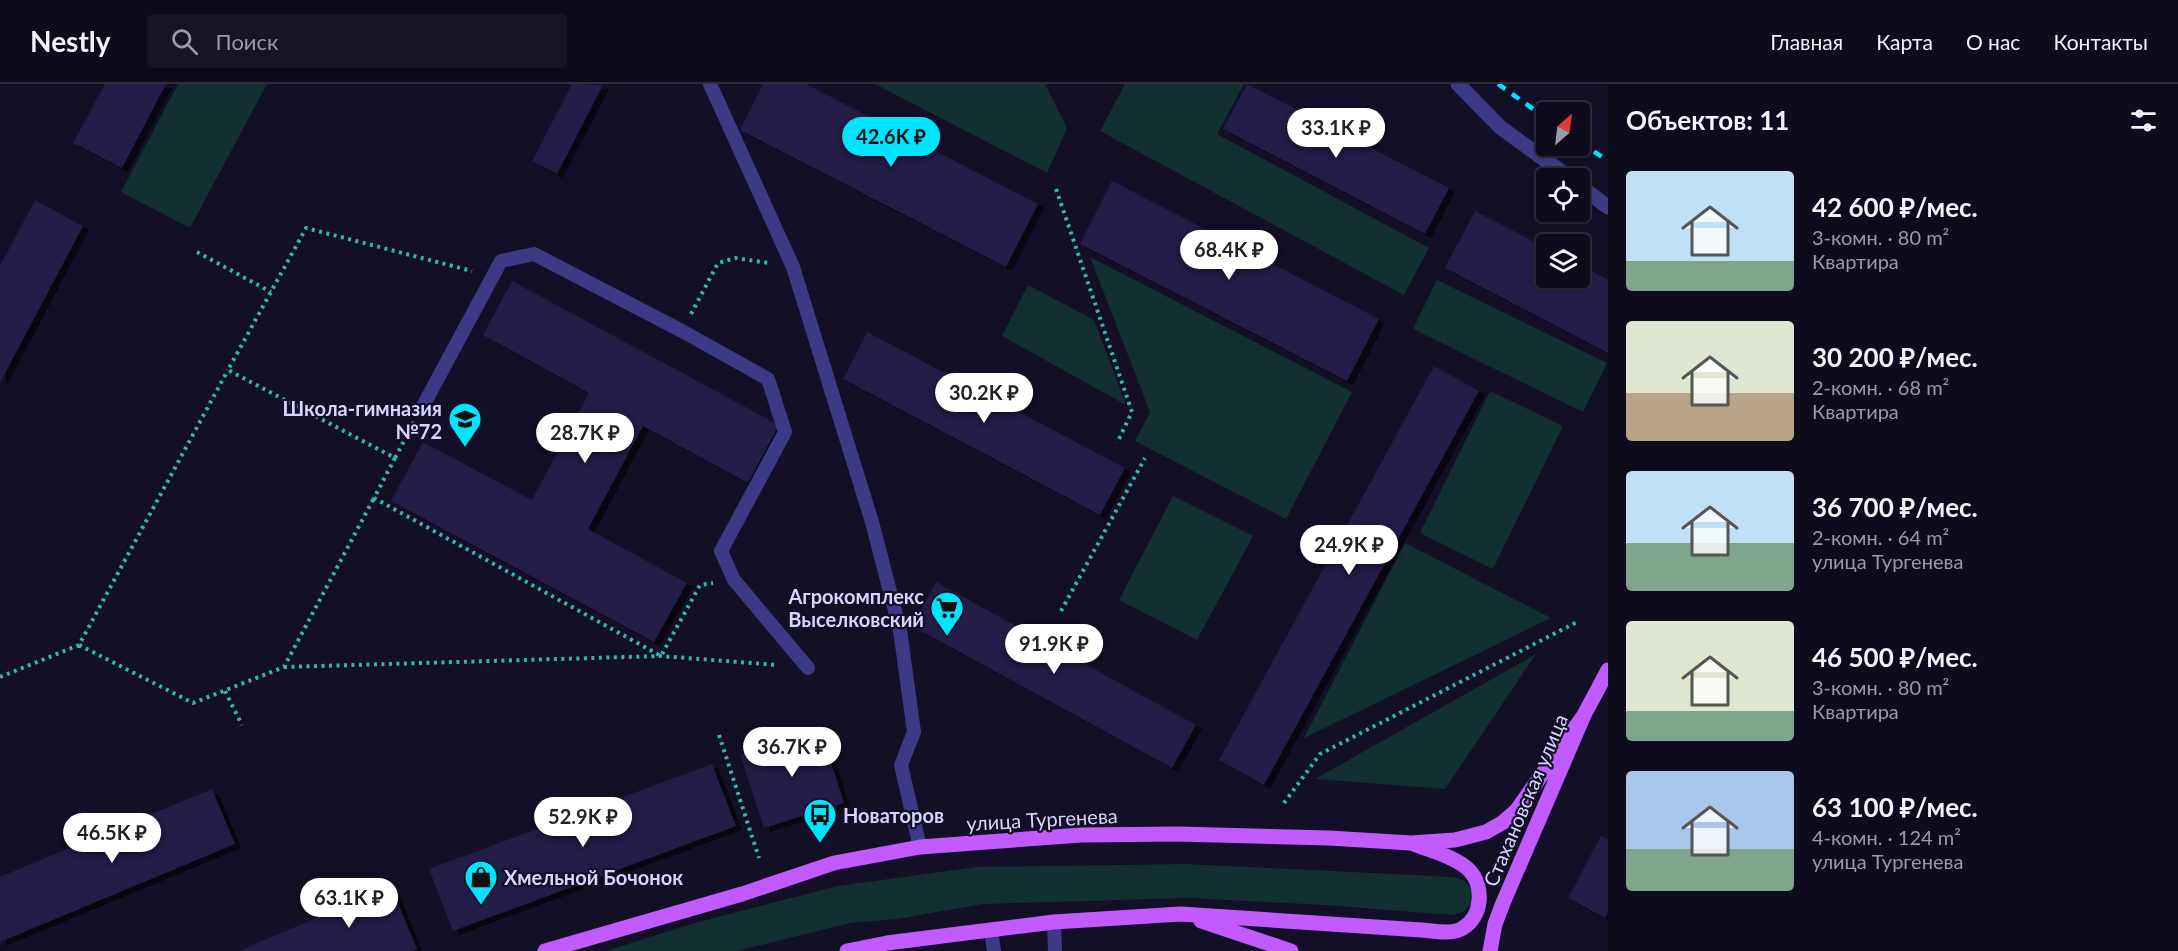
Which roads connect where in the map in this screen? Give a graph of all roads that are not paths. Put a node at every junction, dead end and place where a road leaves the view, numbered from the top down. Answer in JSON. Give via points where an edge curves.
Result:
{"nodes":[{"id":1,"x":710,"y":84,"type":"edge"},
{"id":2,"x":1458,"y":84,"type":"edge"},
{"id":3,"x":1556,"y":168,"type":"edge"},
{"id":4,"x":1590,"y":194,"type":"edge"},
{"id":5,"x":1608,"y":207,"type":"edge"},
{"id":6,"x":423,"y":406,"type":"road end"},
{"id":7,"x":808,"y":668,"type":"road end"},
{"id":8,"x":1608,"y":670,"type":"edge"},
{"id":9,"x":1584,"y":715,"type":"junction"},
{"id":10,"x":1411,"y":843,"type":"junction"},
{"id":11,"x":920,"y":847,"type":"junction"},
{"id":12,"x":1181,"y":915,"type":"junction"},
{"id":13,"x":1054,"y":922,"type":"junction"},
{"id":14,"x":992,"y":930,"type":"junction"},
{"id":15,"x":545,"y":951,"type":"edge"},
{"id":16,"x":847,"y":951,"type":"edge"},
{"id":17,"x":994,"y":951,"type":"edge"},
{"id":18,"x":1055,"y":951,"type":"edge"},
{"id":19,"x":1291,"y":951,"type":"edge"},
{"id":20,"x":1490,"y":951,"type":"edge"}],
"edges":[{"from":1,"to":11,"type":"lane","via":[[793,267],[872,522],[900,630],[914,732],[901,765]]},
{"from":2,"to":3,"type":"street","via":[[1500,127]]},
{"from":4,"to":5,"type":"street"},
{"from":6,"to":7,"type":"lane","via":[[501,261],[534,254],[768,380],[785,432],[721,550],[734,580]]},
{"from":8,"to":9,"type":"main road","name":"Стахановская улица"},
{"from":9,"to":10,"type":"main road","via":[[1516,811],[1502,823],[1486,832],[1455,840]]},
{"from":9,"to":20,"type":"main road","name":"Стахановская улица","via":[[1503,903]]},
{"from":10,"to":11,"type":"main road","name":"улица Тургенева","via":[[1168,834]]},
{"from":10,"to":12,"type":"main road","via":[[1462,864],[1476,879],[1479,901],[1463,928],[1450,932]]},
{"from":11,"to":15,"type":"main road","name":"улица Тургенева","via":[[834,863]]},
{"from":12,"to":13,"type":"main road"},
{"from":12,"to":19,"type":"main road"},
{"from":13,"to":14,"type":"main road"},
{"from":13,"to":18,"type":"lane"},
{"from":14,"to":16,"type":"main road"},
{"from":14,"to":17,"type":"lane"}]}
